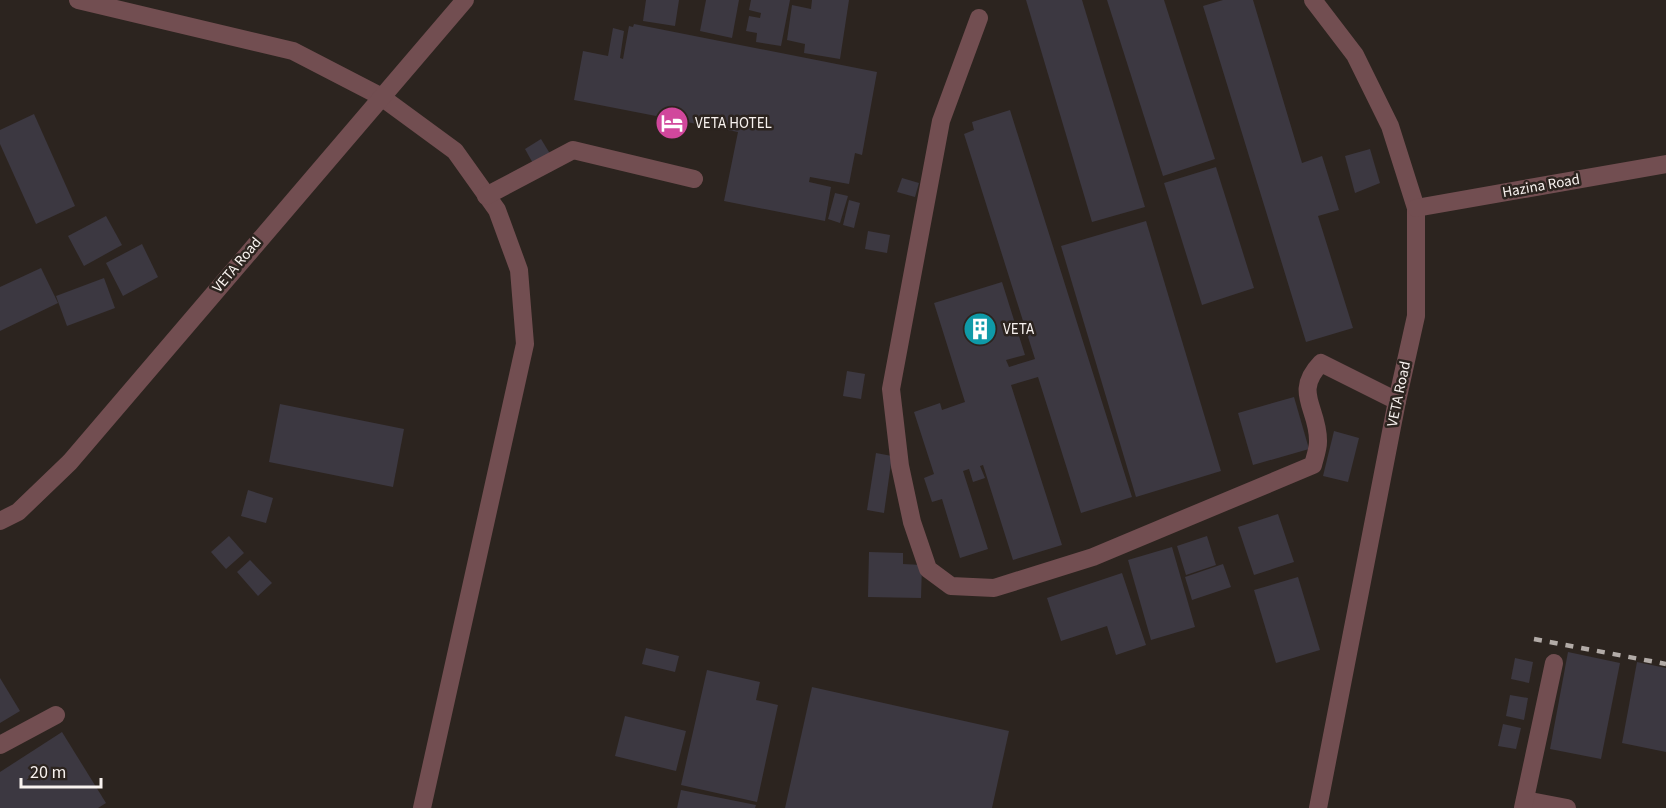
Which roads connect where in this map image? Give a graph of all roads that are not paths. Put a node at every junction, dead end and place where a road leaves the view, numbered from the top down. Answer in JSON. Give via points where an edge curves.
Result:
{"nodes":[{"id":1,"x":78,"y":0,"type":"edge"},
{"id":2,"x":465,"y":0,"type":"edge"},
{"id":3,"x":1313,"y":0,"type":"edge"},
{"id":4,"x":980,"y":18,"type":"dead end"},
{"id":5,"x":380,"y":96,"type":"junction"},
{"id":6,"x":1666,"y":164,"type":"edge"},
{"id":7,"x":694,"y":179,"type":"dead end"},
{"id":8,"x":486,"y":196,"type":"junction"},
{"id":9,"x":1416,"y":208,"type":"junction"},
{"id":10,"x":1397,"y":401,"type":"junction"},
{"id":11,"x":0,"y":521,"type":"edge"},
{"id":12,"x":1554,"y":663,"type":"dead end"},
{"id":13,"x":56,"y":715,"type":"dead end"},
{"id":14,"x":0,"y":745,"type":"edge"},
{"id":15,"x":1524,"y":804,"type":"edge"},
{"id":16,"x":422,"y":808,"type":"edge"},
{"id":17,"x":1318,"y":808,"type":"edge"},
{"id":18,"x":1566,"y":808,"type":"edge"}],
"edges":[{"from":1,"to":5,"type":"street","via":[[293,51]]},
{"from":2,"to":5,"type":"street","name":"VETA Road"},
{"from":3,"to":9,"type":"street","name":"VETA Road","via":[[1355,55],[1390,126]]},
{"from":4,"to":10,"type":"street","via":[[941,121],[891,389],[912,522],[928,569],[951,586],[994,588],[1093,557],[1313,465],[1318,441],[1307,390],[1309,375],[1321,363]]},
{"from":5,"to":8,"type":"street","via":[[455,151]]},
{"from":5,"to":11,"type":"street","name":"VETA Road","via":[[70,462],[18,512]]},
{"from":6,"to":9,"type":"street","name":"Hazina Road"},
{"from":7,"to":8,"type":"street","via":[[573,150]]},
{"from":8,"to":16,"type":"street","via":[[496,210],[519,270],[525,344]]},
{"from":9,"to":10,"type":"street","name":"VETA Road","via":[[1416,316]]},
{"from":10,"to":17,"type":"street","name":"VETA Road"},
{"from":12,"to":15,"type":"street"},
{"from":13,"to":14,"type":"street"},
{"from":15,"to":18,"type":"street"}]}
